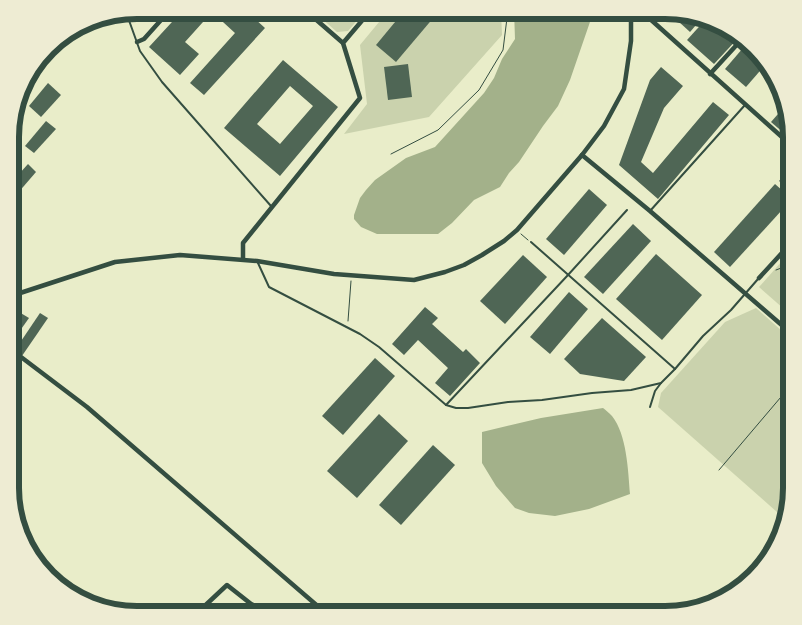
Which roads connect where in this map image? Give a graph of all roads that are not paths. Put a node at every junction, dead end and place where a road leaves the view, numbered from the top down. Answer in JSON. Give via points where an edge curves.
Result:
{"nodes":[{"id":1,"x":129,"y":19,"type":"edge"},
{"id":2,"x":162,"y":19,"type":"edge"},
{"id":3,"x":315,"y":19,"type":"edge"},
{"id":4,"x":363,"y":19,"type":"edge"},
{"id":5,"x":631,"y":19,"type":"edge"},
{"id":6,"x":650,"y":19,"type":"edge"},
{"id":7,"x":137,"y":42,"type":"junction"},
{"id":8,"x":343,"y":43,"type":"junction"},
{"id":9,"x":738,"y":44,"type":"edge"},
{"id":10,"x":710,"y":74,"type":"junction"},
{"id":11,"x":745,"y":104,"type":"junction"},
{"id":12,"x":783,"y":138,"type":"edge"},
{"id":13,"x":582,"y":155,"type":"junction"},
{"id":14,"x":271,"y":206,"type":"junction"},
{"id":15,"x":627,"y":210,"type":"dead end"},
{"id":16,"x":650,"y":211,"type":"junction"},
{"id":17,"x":531,"y":242,"type":"road end"},
{"id":18,"x":783,"y":252,"type":"edge"},
{"id":19,"x":243,"y":259,"type":"junction"},
{"id":20,"x":257,"y":261,"type":"junction"},
{"id":21,"x":568,"y":275,"type":"junction"},
{"id":22,"x":759,"y":278,"type":"joint"},
{"id":23,"x":19,"y":293,"type":"edge"},
{"id":24,"x":745,"y":294,"type":"junction"},
{"id":25,"x":783,"y":326,"type":"edge"},
{"id":26,"x":21,"y":357,"type":"dead end"},
{"id":27,"x":676,"y":369,"type":"junction"},
{"id":28,"x":661,"y":384,"type":"junction"},
{"id":29,"x":446,"y":405,"type":"junction"},
{"id":30,"x":650,"y":407,"type":"dead end"},
{"id":31,"x":253,"y":605,"type":"edge"},
{"id":32,"x":205,"y":606,"type":"edge"},
{"id":33,"x":318,"y":606,"type":"edge"}],
"edges":[{"from":1,"to":7,"type":"lane"},
{"from":2,"to":7,"type":"street","via":[[144,39]]},
{"from":3,"to":8,"type":"street"},
{"from":4,"to":8,"type":"street"},
{"from":5,"to":13,"type":"street","via":[[624,89],[604,126]]},
{"from":6,"to":10,"type":"street"},
{"from":7,"to":14,"type":"lane","via":[[162,82]]},
{"from":8,"to":14,"type":"street","via":[[360,98]]},
{"from":9,"to":10,"type":"street"},
{"from":10,"to":11,"type":"street"},
{"from":11,"to":12,"type":"street"},
{"from":11,"to":16,"type":"lane"},
{"from":13,"to":16,"type":"street"},
{"from":13,"to":20,"type":"street","via":[[517,230],[482,255],[445,272],[414,280],[334,274]]},
{"from":14,"to":19,"type":"street","via":[[243,243]]},
{"from":15,"to":21,"type":"lane"},
{"from":16,"to":24,"type":"street"},
{"from":17,"to":21,"type":"lane"},
{"from":18,"to":22,"type":"street"},
{"from":19,"to":20,"type":"street"},
{"from":19,"to":23,"type":"street","via":[[180,255],[114,262]]},
{"from":20,"to":29,"type":"lane","via":[[269,287],[379,347]]},
{"from":21,"to":27,"type":"lane"},
{"from":21,"to":29,"type":"lane"},
{"from":22,"to":24,"type":"lane"},
{"from":24,"to":25,"type":"street"},
{"from":24,"to":27,"type":"lane"},
{"from":26,"to":33,"type":"street","via":[[87,407]]},
{"from":27,"to":28,"type":"lane"},
{"from":28,"to":29,"type":"lane","via":[[468,408]]},
{"from":28,"to":30,"type":"lane"},
{"from":31,"to":32,"type":"street","via":[[227,585]]}]}
